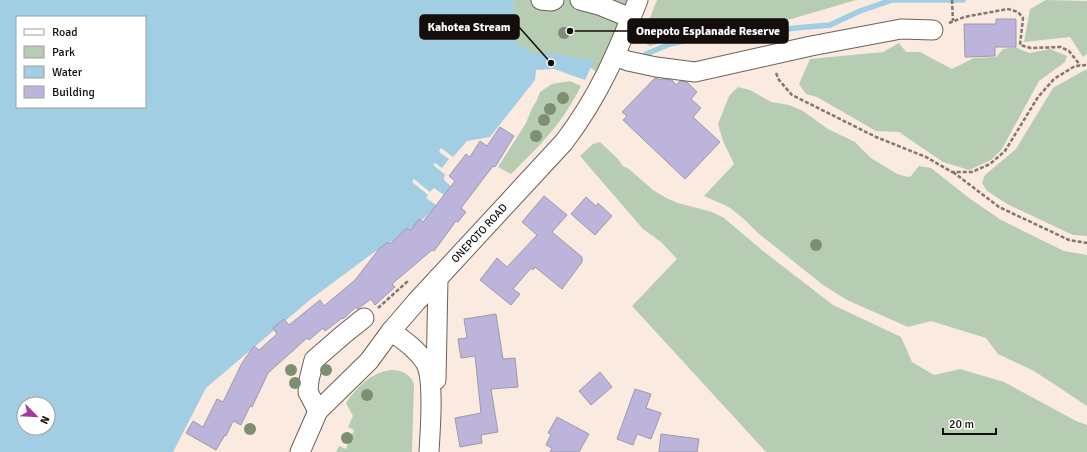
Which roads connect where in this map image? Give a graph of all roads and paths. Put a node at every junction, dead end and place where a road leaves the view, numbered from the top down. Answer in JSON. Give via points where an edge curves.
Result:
{"nodes":[{"id":1,"x":541,"y":0,"type":"edge"},
{"id":2,"x":554,"y":0,"type":"edge"},
{"id":3,"x":580,"y":0,"type":"edge"},
{"id":4,"x":638,"y":0,"type":"edge"},
{"id":5,"x":952,"y":0,"type":"edge"},
{"id":6,"x":631,"y":18,"type":"junction"},
{"id":7,"x":953,"y":21,"type":"junction"},
{"id":8,"x":933,"y":30,"type":"joint"},
{"id":9,"x":616,"y":56,"type":"junction"},
{"id":10,"x":768,"y":56,"type":"junction"},
{"id":11,"x":1080,"y":65,"type":"junction"},
{"id":12,"x":1087,"y":65,"type":"edge"},
{"id":13,"x":952,"y":172,"type":"junction"},
{"id":14,"x":1087,"y":243,"type":"edge"},
{"id":15,"x":413,"y":276,"type":"dead end"},
{"id":16,"x":438,"y":278,"type":"junction"},
{"id":17,"x":364,"y":318,"type":"joint"},
{"id":18,"x":391,"y":331,"type":"junction"},
{"id":19,"x":431,"y":401,"type":"junction"},
{"id":20,"x":318,"y":411,"type":"junction"},
{"id":21,"x":300,"y":452,"type":"edge"},
{"id":22,"x":429,"y":452,"type":"edge"}],
"edges":[{"from":1,"to":2,"type":"street"},
{"from":3,"to":6,"type":"street"},
{"from":4,"to":6,"type":"street","name":"ONEPOTO ROAD"},
{"from":5,"to":7,"type":"path"},
{"from":6,"to":9,"type":"street","name":"ONEPOTO ROAD"},
{"from":7,"to":8,"type":"path"},
{"from":7,"to":11,"type":"path","via":[[1008,9],[1018,12],[1023,18],[1020,45],[1031,48],[1061,47],[1069,51]]},
{"from":8,"to":10,"type":"street","via":[[901,29]]},
{"from":9,"to":10,"type":"street","via":[[656,67],[695,72]]},
{"from":9,"to":16,"type":"street","name":"ONEPOTO ROAD","via":[[589,106],[564,142]]},
{"from":10,"to":13,"type":"path","via":[[779,80],[792,95],[876,137],[926,157]]},
{"from":11,"to":12,"type":"path"},
{"from":11,"to":13,"type":"path","via":[[1054,79],[1038,97],[1005,151],[990,164],[972,172]]},
{"from":13,"to":14,"type":"path","via":[[999,207],[1069,240]]},
{"from":15,"to":17,"type":"path"},
{"from":16,"to":18,"type":"street","name":"ONEPOTO ROAD"},
{"from":16,"to":19,"type":"street","via":[[436,387]]},
{"from":17,"to":20,"type":"street","via":[[314,360],[308,392]]},
{"from":18,"to":19,"type":"street","via":[[413,347],[426,363]]},
{"from":18,"to":20,"type":"street","name":"ONEPOTO ROAD","via":[[369,361]]},
{"from":19,"to":22,"type":"street"},
{"from":20,"to":21,"type":"street","name":"ONEPOTO ROAD"}]}
